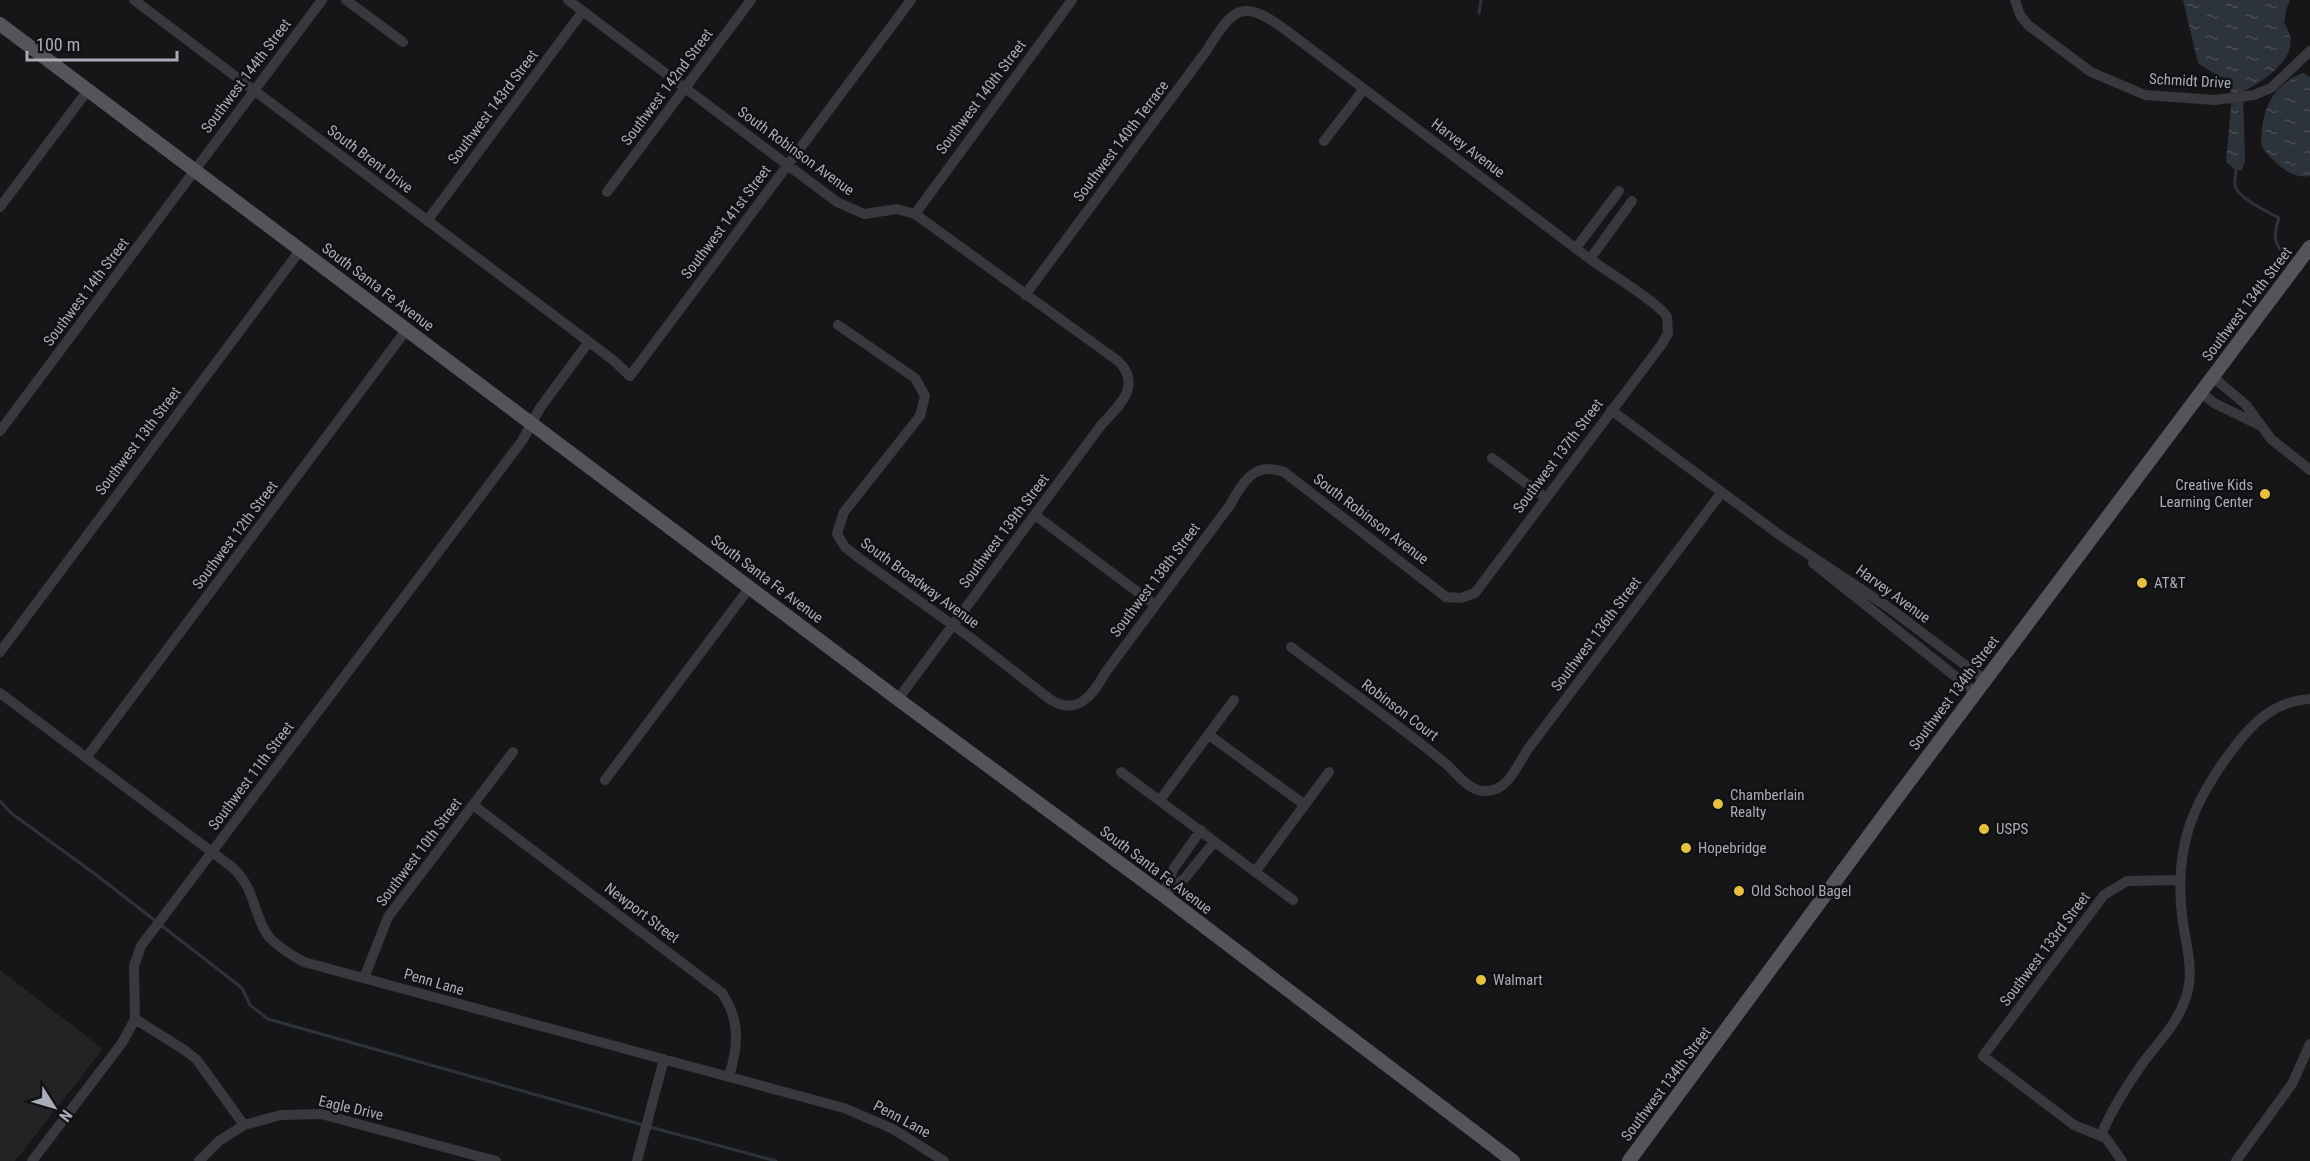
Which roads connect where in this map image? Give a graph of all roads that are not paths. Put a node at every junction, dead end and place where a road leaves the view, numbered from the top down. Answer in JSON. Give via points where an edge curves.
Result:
{"nodes":[{"id":1,"x":134,"y":0,"type":"edge"},
{"id":2,"x":322,"y":0,"type":"edge"},
{"id":3,"x":346,"y":0,"type":"edge"},
{"id":4,"x":568,"y":0,"type":"edge"},
{"id":5,"x":751,"y":0,"type":"edge"},
{"id":6,"x":911,"y":0,"type":"edge"},
{"id":7,"x":1072,"y":0,"type":"edge"},
{"id":8,"x":2015,"y":0,"type":"edge"},
{"id":9,"x":1243,"y":8,"type":"joint"},
{"id":10,"x":583,"y":11,"type":"junction"},
{"id":11,"x":0,"y":24,"type":"edge"},
{"id":12,"x":403,"y":42,"type":"dead end"},
{"id":13,"x":2310,"y":51,"type":"edge"},
{"id":14,"x":685,"y":88,"type":"junction"},
{"id":15,"x":1364,"y":89,"type":"junction"},
{"id":16,"x":88,"y":90,"type":"junction"},
{"id":17,"x":254,"y":91,"type":"junction"},
{"id":18,"x":1324,"y":141,"type":"dead end"},
{"id":19,"x":788,"y":165,"type":"junction"},
{"id":20,"x":195,"y":170,"type":"junction"},
{"id":21,"x":1619,"y":191,"type":"dead end"},
{"id":22,"x":607,"y":192,"type":"dead end"},
{"id":23,"x":1632,"y":201,"type":"dead end"},
{"id":24,"x":0,"y":207,"type":"edge"},
{"id":25,"x":1605,"y":209,"type":"junction"},
{"id":26,"x":915,"y":214,"type":"junction"},
{"id":27,"x":427,"y":220,"type":"junction"},
{"id":28,"x":1618,"y":220,"type":"junction"},
{"id":29,"x":2310,"y":247,"type":"edge"},
{"id":30,"x":1576,"y":248,"type":"junction"},
{"id":31,"x":301,"y":249,"type":"junction"},
{"id":32,"x":1590,"y":259,"type":"junction"},
{"id":33,"x":1025,"y":295,"type":"junction"},
{"id":34,"x":1668,"y":323,"type":"joint"},
{"id":35,"x":838,"y":325,"type":"dead end"},
{"id":36,"x":407,"y":329,"type":"junction"},
{"id":37,"x":588,"y":343,"type":"junction"},
{"id":38,"x":630,"y":376,"type":"joint"},
{"id":39,"x":2213,"y":377,"type":"junction"},
{"id":40,"x":1130,"y":379,"type":"joint"},
{"id":41,"x":2201,"y":392,"type":"junction"},
{"id":42,"x":1611,"y":410,"type":"junction"},
{"id":43,"x":532,"y":422,"type":"junction"},
{"id":44,"x":2259,"y":426,"type":"junction"},
{"id":45,"x":0,"y":431,"type":"edge"},
{"id":46,"x":1492,"y":458,"type":"dead end"},
{"id":47,"x":1260,"y":469,"type":"joint"},
{"id":48,"x":2310,"y":470,"type":"edge"},
{"id":49,"x":1722,"y":492,"type":"junction"},
{"id":50,"x":1546,"y":498,"type":"junction"},
{"id":51,"x":1035,"y":515,"type":"junction"},
{"id":52,"x":1781,"y":536,"type":"junction"},
{"id":53,"x":750,"y":587,"type":"junction"},
{"id":54,"x":1461,"y":598,"type":"joint"},
{"id":55,"x":1155,"y":605,"type":"junction"},
{"id":56,"x":952,"y":625,"type":"junction"},
{"id":57,"x":1291,"y":647,"type":"dead end"},
{"id":58,"x":0,"y":652,"type":"edge"},
{"id":59,"x":1984,"y":680,"type":"junction"},
{"id":60,"x":1975,"y":692,"type":"junction"},
{"id":61,"x":0,"y":693,"type":"edge"},
{"id":62,"x":898,"y":699,"type":"junction"},
{"id":63,"x":2310,"y":699,"type":"edge"},
{"id":64,"x":1234,"y":700,"type":"dead end"},
{"id":65,"x":1073,"y":706,"type":"joint"},
{"id":66,"x":1209,"y":735,"type":"junction"},
{"id":67,"x":513,"y":752,"type":"dead end"},
{"id":68,"x":86,"y":758,"type":"junction"},
{"id":69,"x":1121,"y":771,"type":"dead end"},
{"id":70,"x":1329,"y":772,"type":"dead end"},
{"id":71,"x":605,"y":780,"type":"dead end"},
{"id":72,"x":1492,"y":791,"type":"joint"},
{"id":73,"x":1160,"y":800,"type":"junction"},
{"id":74,"x":473,"y":805,"type":"junction"},
{"id":75,"x":1305,"y":805,"type":"junction"},
{"id":76,"x":1201,"y":831,"type":"junction"},
{"id":77,"x":1214,"y":842,"type":"junction"},
{"id":78,"x":212,"y":852,"type":"junction"},
{"id":79,"x":1255,"y":872,"type":"junction"},
{"id":80,"x":2179,"y":880,"type":"junction"},
{"id":81,"x":1163,"y":895,"type":"junction"},
{"id":82,"x":1293,"y":900,"type":"dead end"},
{"id":83,"x":363,"y":978,"type":"junction"},
{"id":84,"x":135,"y":1019,"type":"junction"},
{"id":85,"x":2310,"y":1044,"type":"edge"},
{"id":86,"x":664,"y":1059,"type":"junction"},
{"id":87,"x":729,"y":1077,"type":"junction"},
{"id":88,"x":244,"y":1125,"type":"junction"},
{"id":89,"x":2102,"y":1135,"type":"junction"},
{"id":90,"x":32,"y":1161,"type":"edge"},
{"id":91,"x":199,"y":1161,"type":"edge"},
{"id":92,"x":495,"y":1161,"type":"edge"},
{"id":93,"x":637,"y":1161,"type":"edge"},
{"id":94,"x":944,"y":1161,"type":"edge"},
{"id":95,"x":1513,"y":1161,"type":"edge"},
{"id":96,"x":1629,"y":1161,"type":"edge"},
{"id":97,"x":2122,"y":1161,"type":"edge"},
{"id":98,"x":2236,"y":1161,"type":"edge"}],
"edges":[{"from":1,"to":17,"type":"street","name":"South Brent Drive"},
{"from":2,"to":17,"type":"street","name":"Southwest 144th Street"},
{"from":3,"to":12,"type":"street"},
{"from":4,"to":10,"type":"street","name":"South Robinson Avenue"},
{"from":5,"to":14,"type":"street","name":"Southwest 142nd Street"},
{"from":6,"to":19,"type":"street","name":"Southwest 141st Street"},
{"from":7,"to":26,"type":"street","name":"Southwest 140th Street"},
{"from":8,"to":13,"type":"street","name":"Schmidt Drive","via":[[2028,25],[2091,72],[2145,95],[2245,98],[2271,88]]},
{"from":9,"to":15,"type":"street","name":"Harvey Avenue","via":[[1255,7],[1269,14]]},
{"from":9,"to":33,"type":"street","name":"Southwest 140th Terrace","via":[[1224,21],[1207,50]]},
{"from":10,"to":14,"type":"street","name":"South Robinson Avenue"},
{"from":10,"to":27,"type":"street","name":"Southwest 143rd Street"},
{"from":11,"to":16,"type":"main road","name":"South Santa Fe Avenue"},
{"from":14,"to":19,"type":"street","name":"South Robinson Avenue"},
{"from":14,"to":22,"type":"street","name":"Southwest 142nd Street"},
{"from":15,"to":18,"type":"street"},
{"from":15,"to":30,"type":"street","name":"Harvey Avenue"},
{"from":16,"to":20,"type":"main road","name":"South Santa Fe Avenue"},
{"from":16,"to":24,"type":"street"},
{"from":17,"to":20,"type":"street","name":"Southwest 144th Street"},
{"from":17,"to":27,"type":"street","name":"South Brent Drive"},
{"from":19,"to":26,"type":"street","name":"South Robinson Avenue","via":[[847,208],[864,214],[897,209]]},
{"from":19,"to":38,"type":"street","name":"Southwest 141st Street"},
{"from":20,"to":31,"type":"main road","name":"South Santa Fe Avenue"},
{"from":20,"to":45,"type":"street","name":"Southwest 14th Street"},
{"from":21,"to":25,"type":"street"},
{"from":23,"to":28,"type":"street"},
{"from":25,"to":28,"type":"street"},
{"from":25,"to":30,"type":"street"},
{"from":26,"to":33,"type":"street","name":"South Robinson Avenue"},
{"from":27,"to":37,"type":"street","name":"South Brent Drive"},
{"from":28,"to":32,"type":"street"},
{"from":29,"to":39,"type":"main road","name":"Southwest 134th Street"},
{"from":30,"to":32,"type":"street","name":"Harvey Avenue"},
{"from":31,"to":36,"type":"main road","name":"South Santa Fe Avenue"},
{"from":31,"to":58,"type":"street","name":"Southwest 13th Street"},
{"from":32,"to":34,"type":"street","name":"Harvey Avenue","via":[[1654,302],[1665,312]]},
{"from":33,"to":40,"type":"street","name":"South Robinson Avenue","via":[[1118,361]]},
{"from":34,"to":42,"type":"street","name":"Southwest 137th Street","via":[[1666,339]]},
{"from":35,"to":56,"type":"street","name":"South Broadway Avenue","via":[[915,378],[925,396],[920,416],[844,512],[837,534],[845,548]]},
{"from":36,"to":43,"type":"main road","name":"South Santa Fe Avenue"},
{"from":36,"to":68,"type":"street","name":"Southwest 12th Street"},
{"from":37,"to":38,"type":"street","name":"South Brent Drive"},
{"from":37,"to":43,"type":"street"},
{"from":39,"to":41,"type":"main road","name":"Southwest 134th Street"},
{"from":39,"to":44,"type":"street","via":[[2246,405]]},
{"from":40,"to":51,"type":"street","name":"Southwest 139th Street","via":[[1123,402],[1102,424]]},
{"from":41,"to":44,"type":"street"},
{"from":41,"to":59,"type":"main road","name":"Southwest 134th Street"},
{"from":42,"to":49,"type":"street","name":"Harvey Avenue"},
{"from":42,"to":50,"type":"street","name":"Southwest 137th Street"},
{"from":43,"to":53,"type":"main road","name":"South Santa Fe Avenue"},
{"from":43,"to":78,"type":"street","name":"Southwest 11th Street"},
{"from":44,"to":48,"type":"street"},
{"from":46,"to":50,"type":"street"},
{"from":47,"to":54,"type":"street","name":"South Robinson Avenue","via":[[1284,472],[1446,597]]},
{"from":47,"to":55,"type":"street","name":"Southwest 138th Street","via":[[1243,482]]},
{"from":49,"to":52,"type":"street","name":"Harvey Avenue"},
{"from":49,"to":72,"type":"street","name":"Southwest 136th Street","via":[[1508,780]]},
{"from":50,"to":54,"type":"street","name":"Southwest 137th Street","via":[[1483,585]]},
{"from":51,"to":55,"type":"street"},
{"from":51,"to":56,"type":"street","name":"Southwest 139th Street"},
{"from":52,"to":59,"type":"street","name":"Harvey Avenue","via":[[1888,607]]},
{"from":52,"to":60,"type":"street","name":"Harvey Avenue"},
{"from":53,"to":62,"type":"main road","name":"South Santa Fe Avenue"},
{"from":53,"to":71,"type":"street"},
{"from":55,"to":65,"type":"street","name":"Southwest 138th Street","via":[[1093,694]]},
{"from":56,"to":62,"type":"street","name":"Southwest 139th Street"},
{"from":56,"to":65,"type":"street","name":"South Broadway Avenue","via":[[1059,705]]},
{"from":57,"to":72,"type":"street","name":"Robinson Court","via":[[1472,787]]},
{"from":59,"to":60,"type":"main road","name":"Southwest 134th Street"},
{"from":60,"to":96,"type":"main road","name":"Southwest 134th Street"},
{"from":61,"to":68,"type":"street","name":"Penn Lane"},
{"from":62,"to":81,"type":"main road","name":"South Santa Fe Avenue"},
{"from":63,"to":80,"type":"street","via":[[2278,707],[2259,718],[2210,779],[2188,826]]},
{"from":64,"to":66,"type":"street"},
{"from":66,"to":73,"type":"street"},
{"from":66,"to":75,"type":"street"},
{"from":67,"to":74,"type":"street","name":"Southwest 10th Street"},
{"from":68,"to":78,"type":"street","name":"Penn Lane"},
{"from":69,"to":73,"type":"street"},
{"from":70,"to":75,"type":"street"},
{"from":73,"to":76,"type":"street"},
{"from":74,"to":83,"type":"street","name":"Southwest 10th Street","via":[[388,917]]},
{"from":74,"to":87,"type":"street","name":"Newport Street","via":[[722,993],[736,1024],[737,1047]]},
{"from":75,"to":79,"type":"street"},
{"from":76,"to":77,"type":"street"},
{"from":76,"to":81,"type":"street","via":[[1174,868]]},
{"from":77,"to":79,"type":"street"},
{"from":77,"to":81,"type":"street","via":[[1185,878]]},
{"from":78,"to":83,"type":"street","name":"Penn Lane","via":[[247,884],[264,928],[276,944],[304,962]]},
{"from":78,"to":84,"type":"street","name":"Southwest 11th Street","via":[[141,946],[134,966]]},
{"from":79,"to":82,"type":"street"},
{"from":80,"to":89,"type":"street","via":[[2190,967],[2186,998],[2174,1023],[2114,1105]]},
{"from":80,"to":89,"type":"street","name":"Southwest 133rd Street","via":[[2127,881],[2104,895],[1983,1056],[2074,1125]]},
{"from":81,"to":95,"type":"main road","name":"South Santa Fe Avenue"},
{"from":83,"to":86,"type":"street","name":"Penn Lane"},
{"from":84,"to":88,"type":"street","via":[[197,1060]]},
{"from":84,"to":90,"type":"street","via":[[122,1043]]},
{"from":85,"to":98,"type":"street","via":[[2292,1084]]},
{"from":86,"to":87,"type":"street","name":"Penn Lane"},
{"from":86,"to":93,"type":"street"},
{"from":87,"to":94,"type":"street","name":"Penn Lane","via":[[858,1113],[893,1129]]},
{"from":88,"to":91,"type":"street","via":[[219,1141]]},
{"from":88,"to":92,"type":"street","name":"Eagle Drive","via":[[281,1115],[321,1114]]},
{"from":89,"to":97,"type":"street"}]}
